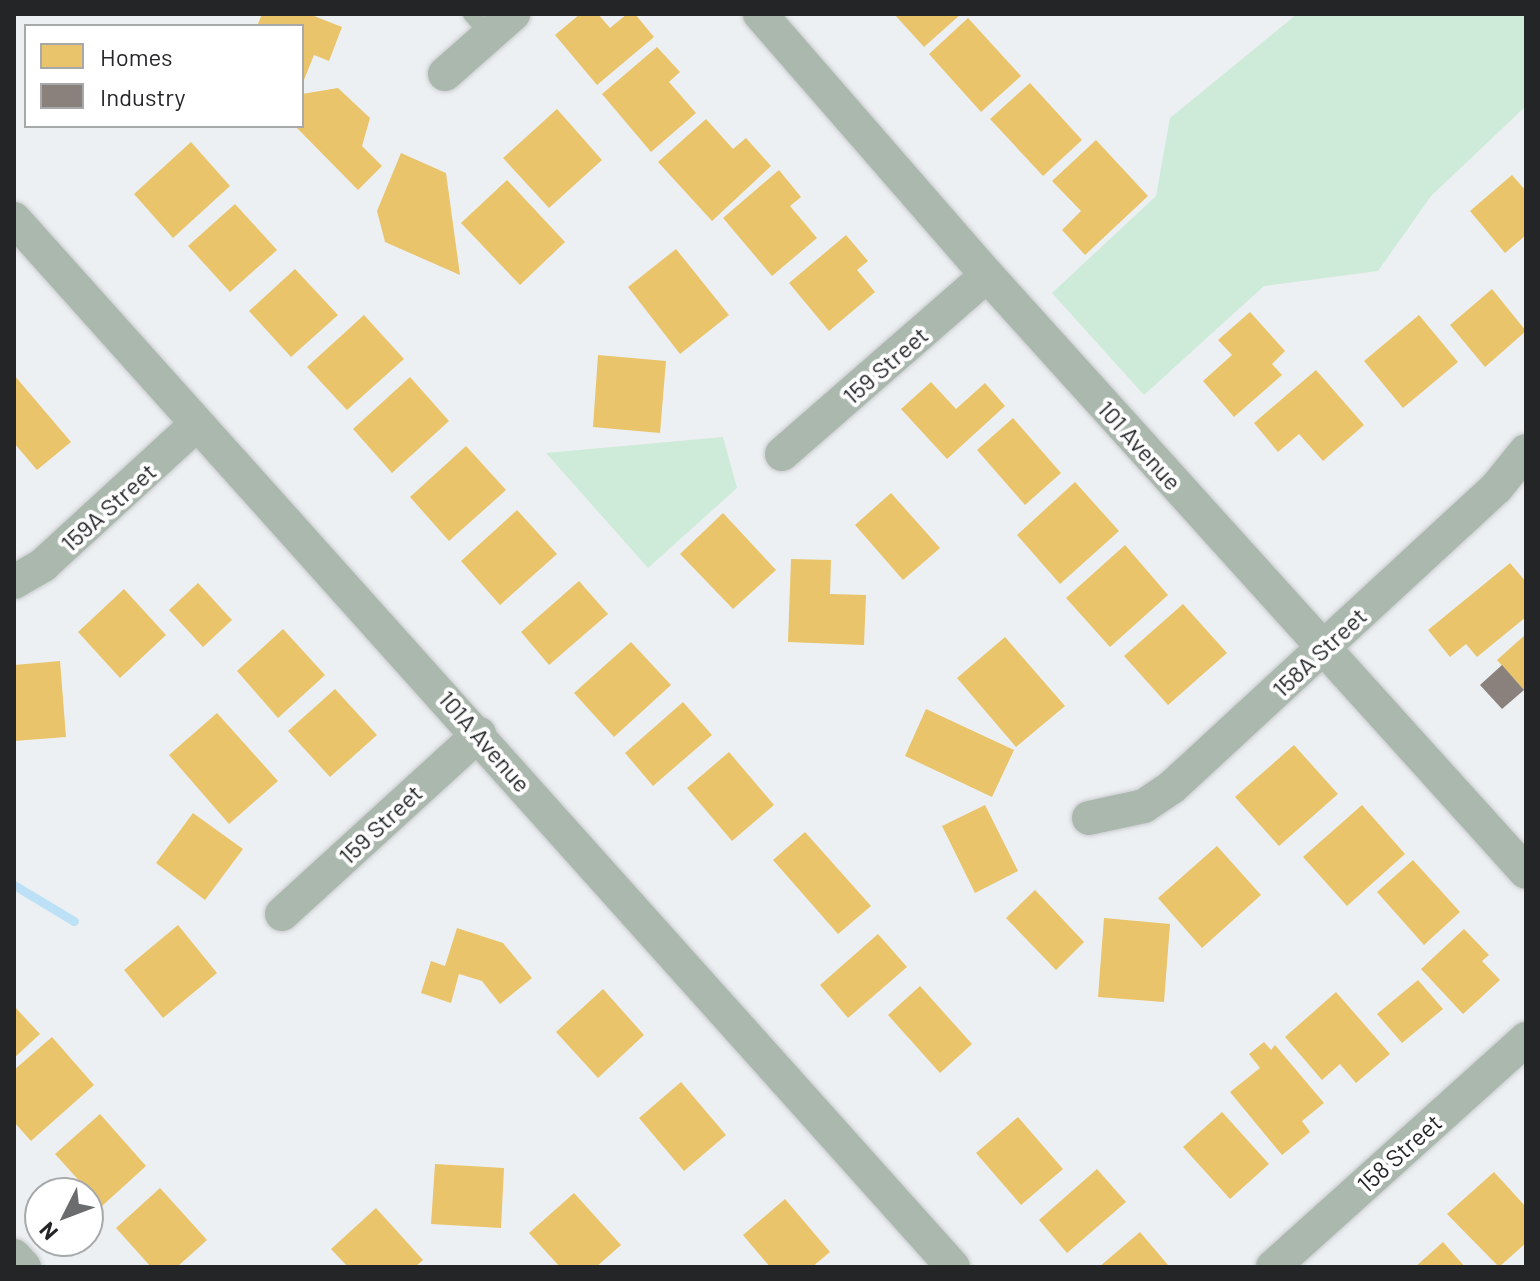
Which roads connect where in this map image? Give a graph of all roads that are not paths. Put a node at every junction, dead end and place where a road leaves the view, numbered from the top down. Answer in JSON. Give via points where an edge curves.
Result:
{"nodes":[{"id":1,"x":760,"y":14,"type":"edge"},
{"id":2,"x":491,"y":21,"type":"edge"},
{"id":3,"x":445,"y":74,"type":"dead end"},
{"id":4,"x":14,"y":219,"type":"edge"},
{"id":5,"x":987,"y":275,"type":"junction"},
{"id":6,"x":197,"y":424,"type":"junction"},
{"id":7,"x":1526,"y":451,"type":"edge"},
{"id":8,"x":782,"y":454,"type":"dead end"},
{"id":9,"x":14,"y":582,"type":"edge"},
{"id":10,"x":1322,"y":648,"type":"junction"},
{"id":11,"x":479,"y":734,"type":"junction"},
{"id":12,"x":1089,"y":818,"type":"dead end"},
{"id":13,"x":1526,"y":872,"type":"edge"},
{"id":14,"x":282,"y":914,"type":"dead end"},
{"id":15,"x":1526,"y":1039,"type":"edge"},
{"id":16,"x":14,"y":1256,"type":"edge"},
{"id":17,"x":24,"y":1267,"type":"edge"},
{"id":18,"x":953,"y":1267,"type":"edge"},
{"id":19,"x":1273,"y":1267,"type":"edge"}],
"edges":[{"from":1,"to":5,"type":"street","name":"101 Avenue"},
{"from":2,"to":3,"type":"street"},
{"from":4,"to":6,"type":"street","name":"101A Avenue"},
{"from":5,"to":8,"type":"street","name":"159 Street"},
{"from":5,"to":10,"type":"street","name":"101 Avenue"},
{"from":6,"to":9,"type":"street","name":"159A Street","via":[[43,565]]},
{"from":6,"to":11,"type":"street","name":"101A Avenue"},
{"from":7,"to":10,"type":"street","name":"158A Street","via":[[1497,487]]},
{"from":10,"to":12,"type":"street","name":"158A Street","via":[[1172,787],[1144,806]]},
{"from":10,"to":13,"type":"street","name":"101 Avenue"},
{"from":11,"to":14,"type":"street","name":"159 Street"},
{"from":11,"to":18,"type":"street","name":"101A Avenue"},
{"from":15,"to":19,"type":"street","name":"158 Street"},
{"from":16,"to":17,"type":"street"}]}
